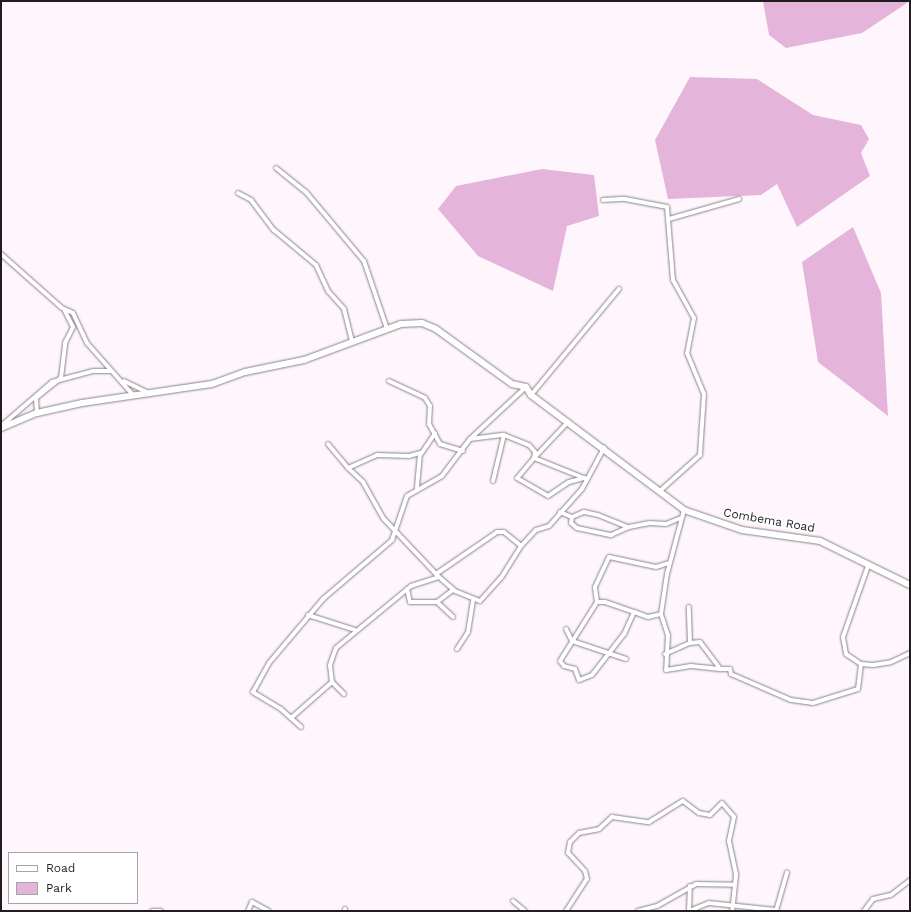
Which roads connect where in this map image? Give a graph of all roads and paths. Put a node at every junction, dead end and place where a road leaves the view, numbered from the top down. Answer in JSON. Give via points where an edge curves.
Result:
{"nodes":[{"id":1,"x":276,"y":168,"type":"dead end"},
{"id":2,"x":238,"y":193,"type":"dead end"},
{"id":3,"x":739,"y":199,"type":"dead end"},
{"id":4,"x":603,"y":200,"type":"dead end"},
{"id":5,"x":669,"y":219,"type":"junction"},
{"id":6,"x":1,"y":254,"type":"edge"},
{"id":7,"x":619,"y":289,"type":"dead end"},
{"id":8,"x":62,"y":308,"type":"junction"},
{"id":9,"x":387,"y":329,"type":"junction"},
{"id":10,"x":352,"y":341,"type":"junction"},
{"id":11,"x":111,"y":372,"type":"junction"},
{"id":12,"x":61,"y":378,"type":"junction"},
{"id":13,"x":123,"y":381,"type":"junction"},
{"id":14,"x":389,"y":381,"type":"dead end"},
{"id":15,"x":526,"y":387,"type":"junction"},
{"id":16,"x":150,"y":393,"type":"junction"},
{"id":17,"x":133,"y":395,"type":"junction"},
{"id":18,"x":530,"y":395,"type":"junction"},
{"id":19,"x":37,"y":413,"type":"junction"},
{"id":20,"x":568,"y":422,"type":"junction"},
{"id":21,"x":1,"y":427,"type":"edge"},
{"id":22,"x":435,"y":433,"type":"junction"},
{"id":23,"x":504,"y":435,"type":"junction"},
{"id":24,"x":470,"y":439,"type":"junction"},
{"id":25,"x":328,"y":444,"type":"dead end"},
{"id":26,"x":604,"y":448,"type":"junction"},
{"id":27,"x":463,"y":451,"type":"junction"},
{"id":28,"x":421,"y":454,"type":"junction"},
{"id":29,"x":534,"y":458,"type":"junction"},
{"id":30,"x":348,"y":468,"type":"junction"},
{"id":31,"x":584,"y":478,"type":"junction"},
{"id":32,"x":493,"y":481,"type":"dead end"},
{"id":33,"x":417,"y":490,"type":"junction"},
{"id":34,"x":661,"y":490,"type":"junction"},
{"id":35,"x":684,"y":510,"type":"junction"},
{"id":36,"x":560,"y":512,"type":"junction"},
{"id":37,"x":572,"y":517,"type":"junction"},
{"id":38,"x":682,"y":518,"type":"junction"},
{"id":39,"x":629,"y":527,"type":"junction"},
{"id":40,"x":396,"y":532,"type":"junction"},
{"id":41,"x":521,"y":546,"type":"junction"},
{"id":42,"x":670,"y":562,"type":"junction"},
{"id":43,"x":868,"y":566,"type":"junction"},
{"id":44,"x":438,"y":575,"type":"junction"},
{"id":45,"x":910,"y":585,"type":"edge"},
{"id":46,"x":407,"y":589,"type":"junction"},
{"id":47,"x":453,"y":590,"type":"junction"},
{"id":48,"x":473,"y":601,"type":"junction"},
{"id":49,"x":437,"y":602,"type":"junction"},
{"id":50,"x":597,"y":602,"type":"junction"},
{"id":51,"x":689,"y":607,"type":"dead end"},
{"id":52,"x":634,"y":612,"type":"junction"},
{"id":53,"x":661,"y":614,"type":"junction"},
{"id":54,"x":308,"y":615,"type":"junction"},
{"id":55,"x":453,"y":617,"type":"dead end"},
{"id":56,"x":566,"y":629,"type":"dead end"},
{"id":57,"x":355,"y":630,"type":"junction"},
{"id":58,"x":572,"y":641,"type":"junction"},
{"id":59,"x":690,"y":643,"type":"junction"},
{"id":60,"x":457,"y":649,"type":"dead end"},
{"id":61,"x":910,"y":653,"type":"edge"},
{"id":62,"x":607,"y":654,"type":"junction"},
{"id":63,"x":665,"y":654,"type":"junction"},
{"id":64,"x":626,"y":659,"type":"dead end"},
{"id":65,"x":861,"y":664,"type":"junction"},
{"id":66,"x":720,"y":669,"type":"junction"},
{"id":67,"x":332,"y":682,"type":"junction"},
{"id":68,"x":344,"y":694,"type":"dead end"},
{"id":69,"x":291,"y":718,"type":"junction"},
{"id":70,"x":301,"y":727,"type":"dead end"},
{"id":71,"x":787,"y":873,"type":"dead end"},
{"id":72,"x":910,"y":880,"type":"edge"},
{"id":73,"x":735,"y":885,"type":"junction"},
{"id":74,"x":690,"y":886,"type":"junction"},
{"id":75,"x":512,"y":901,"type":"dead end"},
{"id":76,"x":732,"y":904,"type":"junction"},
{"id":77,"x":776,"y":910,"type":"edge"},
{"id":78,"x":152,"y":911,"type":"edge"},
{"id":79,"x":161,"y":911,"type":"edge"},
{"id":80,"x":248,"y":911,"type":"edge"},
{"id":81,"x":269,"y":911,"type":"edge"},
{"id":82,"x":526,"y":911,"type":"edge"},
{"id":83,"x":566,"y":911,"type":"edge"},
{"id":84,"x":638,"y":911,"type":"edge"},
{"id":85,"x":689,"y":911,"type":"edge"},
{"id":86,"x":732,"y":911,"type":"edge"},
{"id":87,"x":864,"y":911,"type":"edge"}],
"edges":[{"from":1,"to":9,"type":"street","via":[[306,192],[364,261]]},
{"from":2,"to":10,"type":"street","via":[[251,200],[274,230],[316,265],[328,291],[344,309]]},
{"from":3,"to":5,"type":"street"},
{"from":4,"to":5,"type":"street","via":[[665,205]]},
{"from":5,"to":34,"type":"street","via":[[673,280],[694,318],[688,358],[703,389],[704,403],[700,455]]},
{"from":6,"to":8,"type":"street"},
{"from":7,"to":18,"type":"street"},
{"from":8,"to":11,"type":"street","via":[[73,313],[87,343]]},
{"from":8,"to":12,"type":"street","via":[[70,315],[73,327],[65,343]]},
{"from":9,"to":10,"type":"street"},
{"from":9,"to":15,"type":"street","via":[[409,322],[426,324],[512,384]]},
{"from":10,"to":16,"type":"street","via":[[304,360],[224,380]]},
{"from":11,"to":12,"type":"street","via":[[93,371]]},
{"from":11,"to":13,"type":"street"},
{"from":12,"to":19,"type":"street","via":[[36,398]]},
{"from":12,"to":21,"type":"street","via":[[38,392]]},
{"from":13,"to":16,"type":"street"},
{"from":13,"to":17,"type":"street"},
{"from":14,"to":22,"type":"street","via":[[425,398]]},
{"from":15,"to":18,"type":"street"},
{"from":15,"to":24,"type":"street"},
{"from":16,"to":17,"type":"street"},
{"from":17,"to":19,"type":"street"},
{"from":18,"to":20,"type":"street","name":"Combema Road"},
{"from":19,"to":21,"type":"street"},
{"from":20,"to":26,"type":"street","name":"Combema Road"},
{"from":20,"to":29,"type":"street"},
{"from":22,"to":27,"type":"street","via":[[440,444]]},
{"from":22,"to":28,"type":"street"},
{"from":23,"to":24,"type":"street"},
{"from":23,"to":29,"type":"street","via":[[529,445],[535,452]]},
{"from":23,"to":32,"type":"street"},
{"from":24,"to":27,"type":"street"},
{"from":25,"to":30,"type":"street"},
{"from":26,"to":31,"type":"street"},
{"from":26,"to":34,"type":"street","name":"Combema Road"},
{"from":27,"to":33,"type":"street","via":[[442,476]]},
{"from":28,"to":30,"type":"street","via":[[377,455]]},
{"from":28,"to":33,"type":"street","via":[[417,464]]},
{"from":29,"to":31,"type":"street"},
{"from":29,"to":31,"type":"street","via":[[517,478],[548,496],[569,482]]},
{"from":30,"to":40,"type":"street","via":[[364,482],[383,518]]},
{"from":31,"to":36,"type":"street","via":[[582,489]]},
{"from":33,"to":40,"type":"street","via":[[403,501]]},
{"from":34,"to":35,"type":"street","name":"Combema Road"},
{"from":35,"to":38,"type":"street"},
{"from":35,"to":43,"type":"street","name":"Combema Road","via":[[742,530],[820,541]]},
{"from":36,"to":37,"type":"street"},
{"from":36,"to":41,"type":"street","via":[[549,526],[536,530]]},
{"from":37,"to":39,"type":"street","via":[[584,512]]},
{"from":37,"to":39,"type":"street","via":[[571,522],[578,528],[611,535]]},
{"from":38,"to":39,"type":"street","via":[[666,524],[650,522]]},
{"from":38,"to":42,"type":"street"},
{"from":40,"to":44,"type":"street"},
{"from":40,"to":54,"type":"street"},
{"from":41,"to":44,"type":"street","via":[[504,532],[497,532]]},
{"from":41,"to":48,"type":"street","via":[[487,597]]},
{"from":42,"to":50,"type":"street","via":[[656,567],[609,557],[595,587]]},
{"from":42,"to":53,"type":"street"},
{"from":43,"to":45,"type":"street","name":"Combema Road"},
{"from":43,"to":65,"type":"street","via":[[843,637],[846,654]]},
{"from":44,"to":46,"type":"street"},
{"from":44,"to":47,"type":"street"},
{"from":46,"to":49,"type":"street","via":[[410,602]]},
{"from":46,"to":57,"type":"street"},
{"from":47,"to":48,"type":"street"},
{"from":47,"to":49,"type":"street"},
{"from":48,"to":60,"type":"street","via":[[468,632]]},
{"from":49,"to":55,"type":"street"},
{"from":50,"to":52,"type":"street"},
{"from":50,"to":58,"type":"street"},
{"from":51,"to":59,"type":"street"},
{"from":52,"to":53,"type":"street","via":[[648,617]]},
{"from":52,"to":62,"type":"street","via":[[624,634]]},
{"from":53,"to":63,"type":"street","via":[[668,635]]},
{"from":54,"to":57,"type":"street"},
{"from":54,"to":69,"type":"street","via":[[278,650],[254,688],[256,695]]},
{"from":56,"to":58,"type":"street"},
{"from":57,"to":67,"type":"street","via":[[332,656]]},
{"from":58,"to":62,"type":"street"},
{"from":58,"to":62,"type":"street","via":[[560,661],[564,666],[575,668],[579,680],[592,676]]},
{"from":59,"to":63,"type":"street"},
{"from":59,"to":66,"type":"street","via":[[700,642]]},
{"from":61,"to":65,"type":"street","via":[[884,664]]},
{"from":62,"to":64,"type":"street"},
{"from":63,"to":66,"type":"street","via":[[666,670],[691,666]]},
{"from":65,"to":66,"type":"street","via":[[858,689],[813,703],[791,700],[732,674],[730,668]]},
{"from":67,"to":68,"type":"street"},
{"from":67,"to":69,"type":"street"},
{"from":69,"to":70,"type":"street"},
{"from":71,"to":77,"type":"street"},
{"from":72,"to":87,"type":"street","via":[[891,895],[873,899]]},
{"from":73,"to":74,"type":"street"},
{"from":73,"to":76,"type":"street"},
{"from":73,"to":83,"type":"street","via":[[729,841],[734,816],[722,803],[710,815],[699,813],[683,801],[649,822],[612,817],[600,829],[579,833],[570,842],[568,853],[585,871],[587,879]]},
{"from":74,"to":84,"type":"street","via":[[657,906]]},
{"from":74,"to":85,"type":"street"},
{"from":75,"to":82,"type":"street"},
{"from":76,"to":77,"type":"street"},
{"from":76,"to":85,"type":"street","via":[[709,903]]},
{"from":76,"to":86,"type":"street"},
{"from":78,"to":79,"type":"street"},
{"from":80,"to":81,"type":"street","via":[[252,902]]}]}
